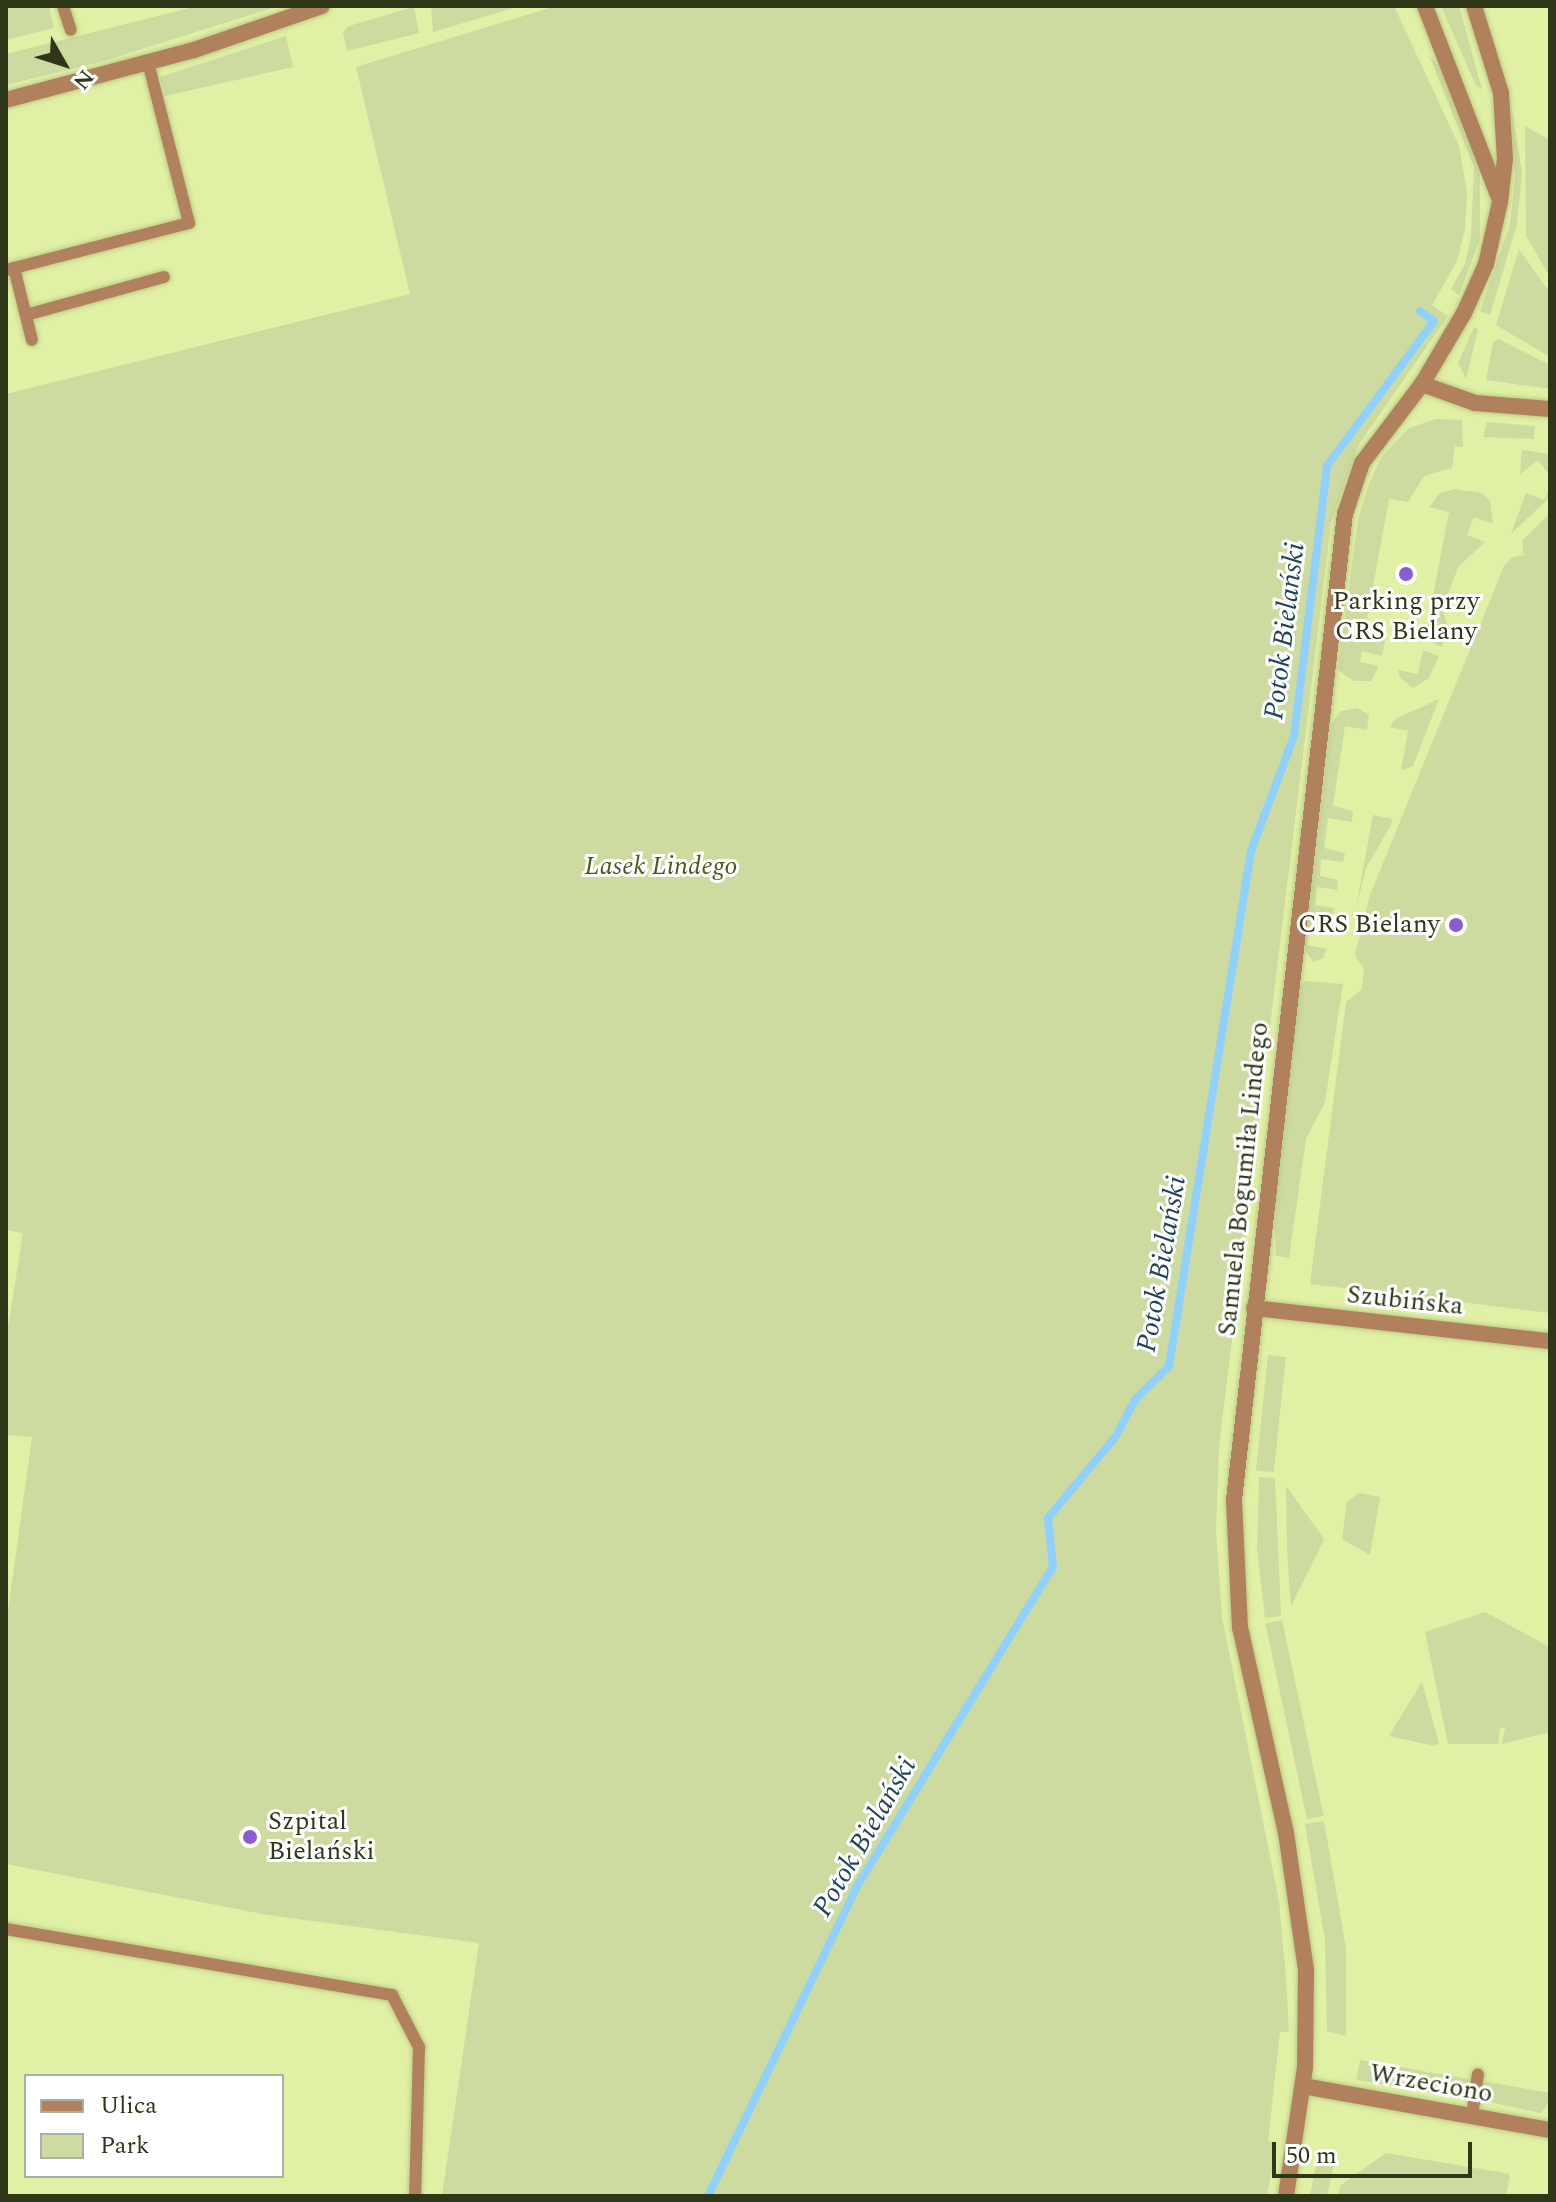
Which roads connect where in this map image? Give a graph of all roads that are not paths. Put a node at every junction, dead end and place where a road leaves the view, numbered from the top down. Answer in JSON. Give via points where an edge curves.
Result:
{"nodes":[{"id":1,"x":63,"y":6,"type":"edge"},
{"id":2,"x":322,"y":6,"type":"edge"},
{"id":3,"x":1425,"y":6,"type":"edge"},
{"id":4,"x":1474,"y":6,"type":"edge"},
{"id":5,"x":71,"y":30,"type":"dead end"},
{"id":6,"x":148,"y":62,"type":"junction"},
{"id":7,"x":6,"y":100,"type":"edge"},
{"id":8,"x":1500,"y":202,"type":"junction"},
{"id":9,"x":10,"y":269,"type":"edge"},
{"id":10,"x":164,"y":277,"type":"dead end"},
{"id":11,"x":26,"y":315,"type":"junction"},
{"id":12,"x":32,"y":340,"type":"dead end"},
{"id":13,"x":1422,"y":384,"type":"junction"},
{"id":14,"x":1550,"y":409,"type":"edge"},
{"id":15,"x":1254,"y":1308,"type":"junction"},
{"id":16,"x":1550,"y":1341,"type":"edge"},
{"id":17,"x":6,"y":1929,"type":"edge"},
{"id":18,"x":1478,"y":2074,"type":"dead end"},
{"id":19,"x":1303,"y":2086,"type":"junction"},
{"id":20,"x":1472,"y":2116,"type":"junction"},
{"id":21,"x":1550,"y":2130,"type":"edge"},
{"id":22,"x":415,"y":2196,"type":"edge"},
{"id":23,"x":1286,"y":2196,"type":"edge"}],
"edges":[{"from":1,"to":5,"type":"lane"},
{"from":2,"to":6,"type":"street"},
{"from":3,"to":8,"type":"street"},
{"from":4,"to":8,"type":"street","name":"Samuela Bogumiła Lindego","via":[[1501,93],[1505,159]]},
{"from":6,"to":7,"type":"street"},
{"from":6,"to":9,"type":"lane","via":[[189,223]]},
{"from":8,"to":13,"type":"street","name":"Samuela Bogumiła Lindego","via":[[1480,280]]},
{"from":9,"to":11,"type":"lane"},
{"from":10,"to":11,"type":"lane"},
{"from":11,"to":12,"type":"lane"},
{"from":13,"to":14,"type":"street","via":[[1475,403]]},
{"from":13,"to":15,"type":"street","name":"Samuela Bogumiła Lindego","via":[[1362,463],[1345,514]]},
{"from":15,"to":16,"type":"street","name":"Szubińska"},
{"from":15,"to":19,"type":"street","name":"Samuela Bogumiła Lindego","via":[[1234,1500],[1234,1559],[1241,1639],[1286,1833],[1303,1949]]},
{"from":17,"to":22,"type":"lane","via":[[392,1995],[419,2047]]},
{"from":18,"to":20,"type":"lane"},
{"from":19,"to":20,"type":"street","name":"Wrzeciono"},
{"from":19,"to":23,"type":"street","name":"Samuela Bogumiła Lindego"},
{"from":20,"to":21,"type":"street","name":"Wrzeciono"}]}
